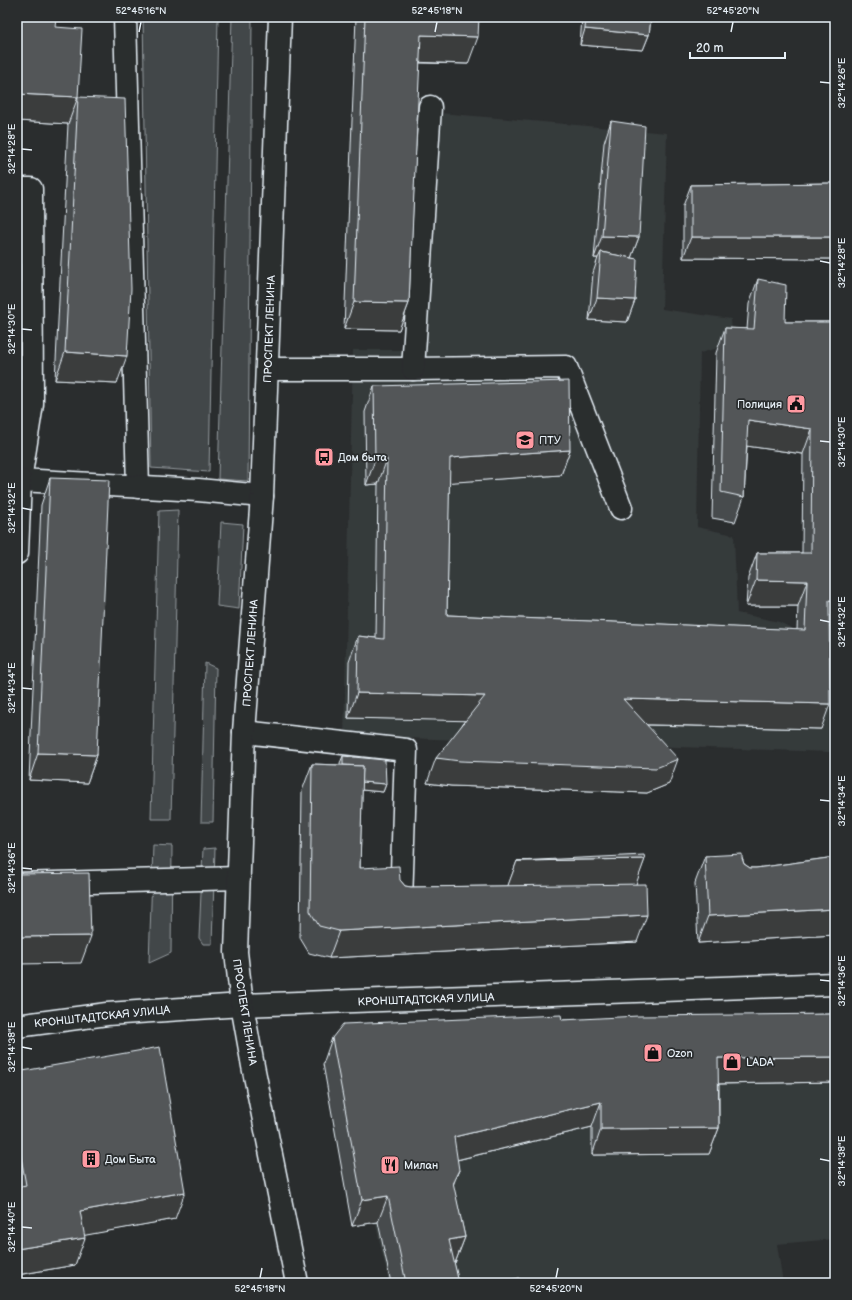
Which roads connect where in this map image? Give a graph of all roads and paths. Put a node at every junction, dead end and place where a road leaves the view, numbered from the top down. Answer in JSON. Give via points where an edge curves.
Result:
{"nodes":[{"id":1,"x":125,"y":17,"type":"edge"},
{"id":2,"x":280,"y":17,"type":"edge"},
{"id":3,"x":430,"y":107,"type":"dead end"},
{"id":4,"x":17,"y":189,"type":"edge"},
{"id":5,"x":268,"y":369,"type":"junction"},
{"id":6,"x":413,"y":370,"type":"junction"},
{"id":7,"x":25,"y":404,"type":"edge"},
{"id":8,"x":20,"y":480,"type":"junction"},
{"id":9,"x":138,"y":487,"type":"junction"},
{"id":10,"x":262,"y":496,"type":"junction"},
{"id":11,"x":621,"y":508,"type":"dead end"},
{"id":12,"x":17,"y":553,"type":"edge"},
{"id":13,"x":244,"y":732,"type":"junction"},
{"id":14,"x":239,"y":878,"type":"junction"},
{"id":15,"x":17,"y":884,"type":"edge"},
{"id":16,"x":433,"y":902,"type":"edge"},
{"id":17,"x":835,"y":984,"type":"edge"},
{"id":18,"x":242,"y":1005,"type":"junction"},
{"id":19,"x":17,"y":1026,"type":"edge"},
{"id":20,"x":297,"y":1283,"type":"edge"}],
"edges":[{"from":1,"to":9,"type":"main road"},
{"from":2,"to":5,"type":"main road","name":"ПРОСПЕКТ ЛЕНИНА"},
{"from":3,"to":6,"type":"main road"},
{"from":4,"to":7,"type":"main road","via":[[31,189]]},
{"from":5,"to":6,"type":"main road"},
{"from":5,"to":10,"type":"main road","name":"ПРОСПЕКТ ЛЕНИНА"},
{"from":6,"to":11,"type":"main road","via":[[566,367]]},
{"from":7,"to":8,"type":"main road"},
{"from":8,"to":9,"type":"main road"},
{"from":8,"to":12,"type":"main road"},
{"from":9,"to":10,"type":"main road"},
{"from":10,"to":13,"type":"main road","name":"ПРОСПЕКТ ЛЕНИНА"},
{"from":13,"to":14,"type":"main road","name":"ПРОСПЕКТ ЛЕНИНА"},
{"from":13,"to":16,"type":"main road","via":[[406,750],[402,902]]},
{"from":14,"to":15,"type":"main road"},
{"from":14,"to":18,"type":"main road","name":"ПРОСПЕКТ ЛЕНИНА","via":[[236,952]]},
{"from":17,"to":18,"type":"main road","name":"КРОНШТАДТСКАЯ УЛИЦА"},
{"from":18,"to":19,"type":"main road","name":"КРОНШТАДТСКАЯ УЛИЦА","via":[[106,1014]]},
{"from":18,"to":20,"type":"main road","name":"ПРОСПЕКТ ЛЕНИНА"}]}
